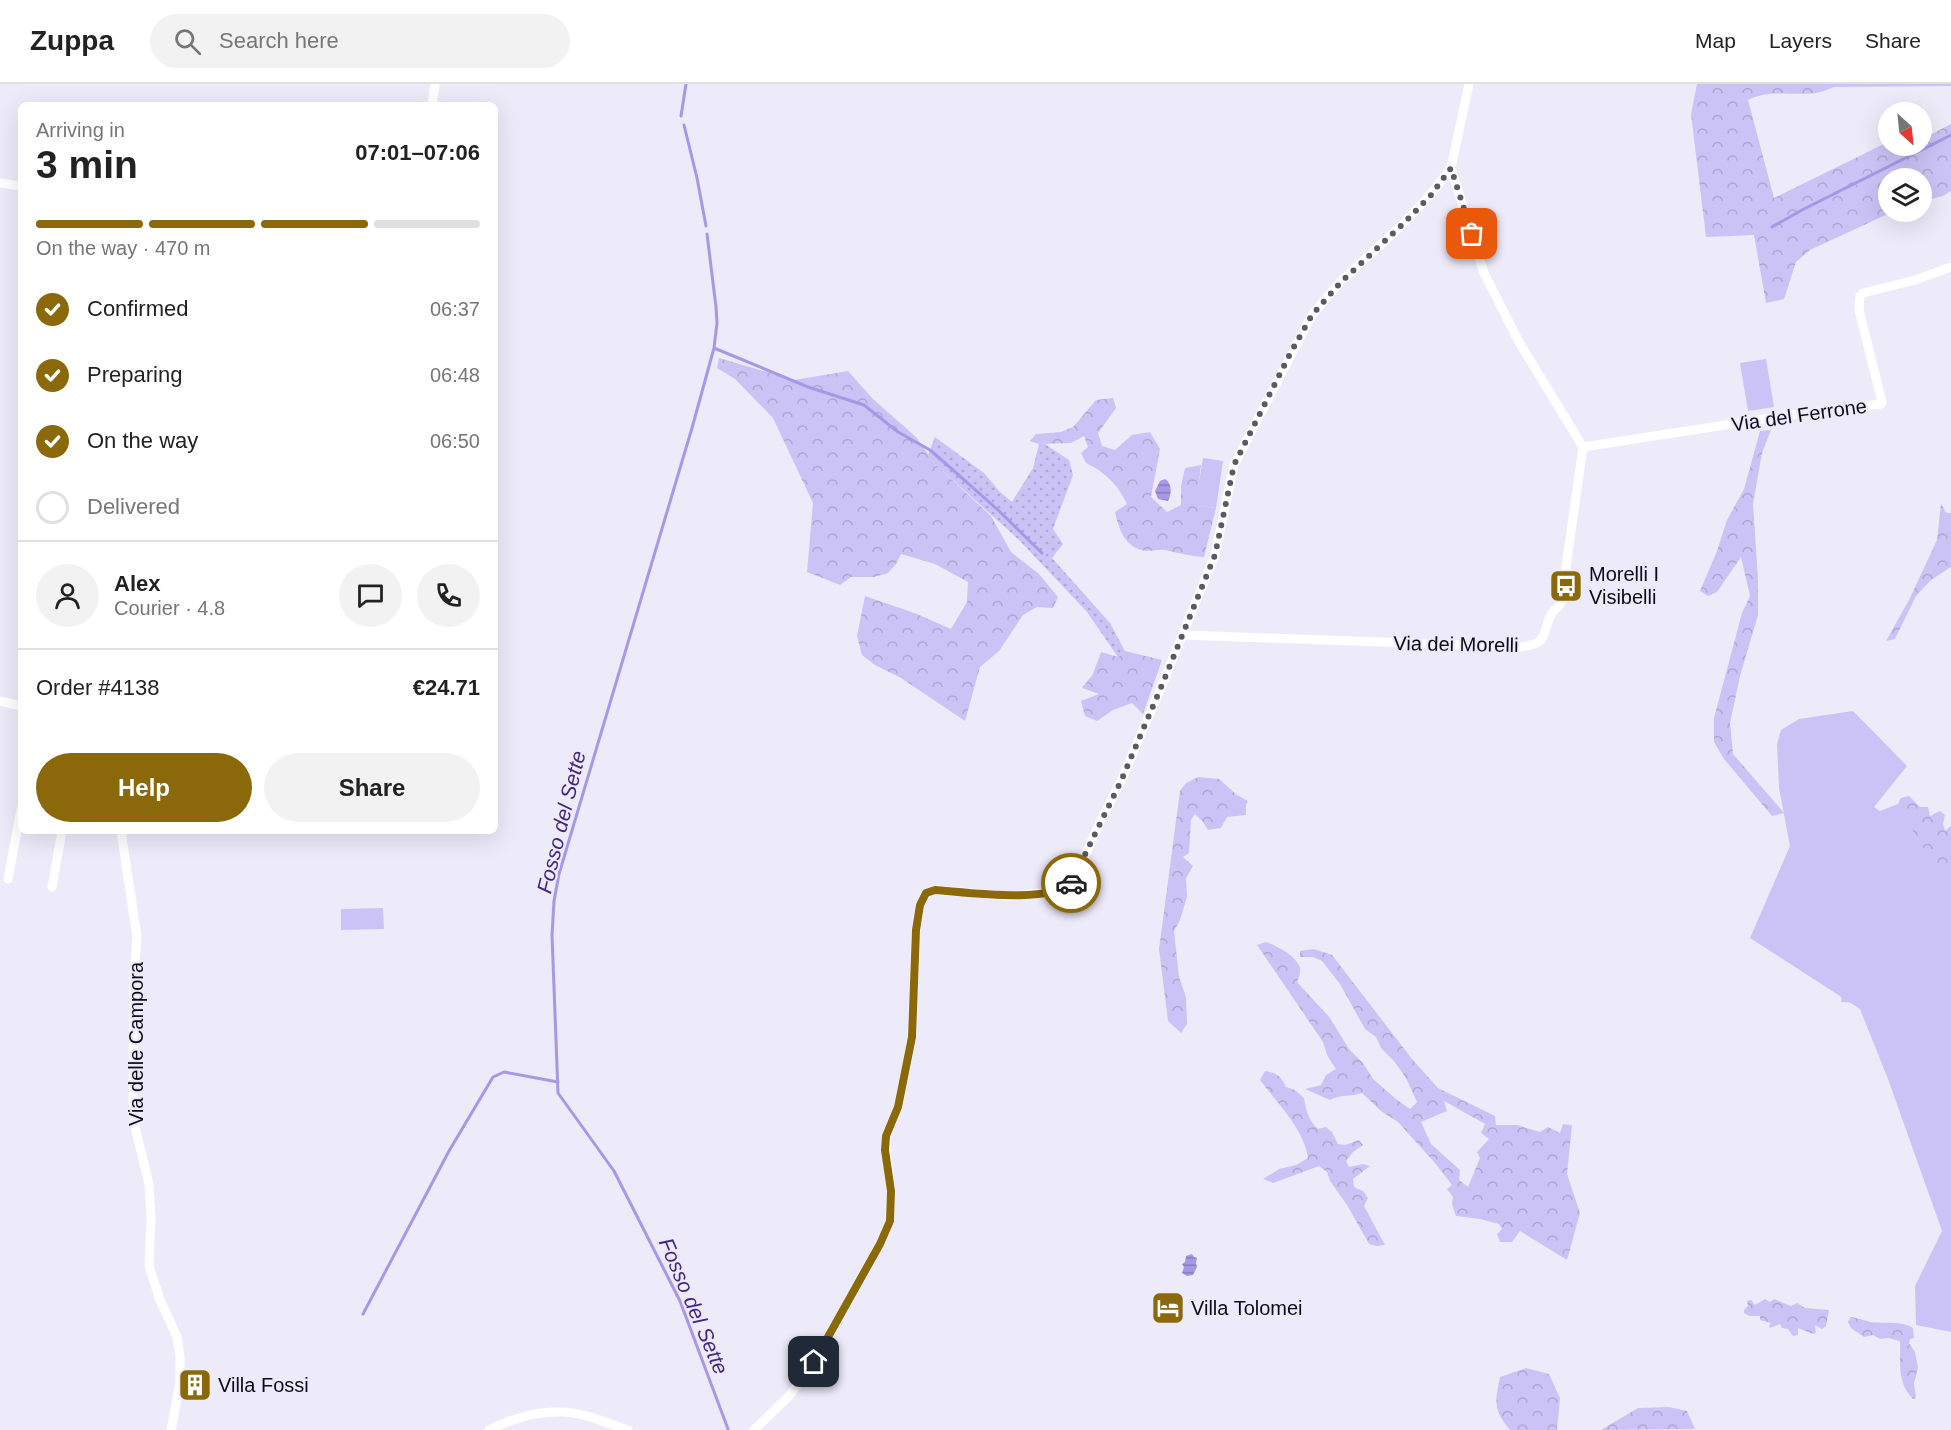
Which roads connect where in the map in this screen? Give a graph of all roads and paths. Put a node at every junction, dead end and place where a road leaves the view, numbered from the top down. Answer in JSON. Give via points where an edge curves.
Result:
{"nodes":[{"id":1,"x":435,"y":84,"type":"edge"},
{"id":2,"x":1469,"y":84,"type":"edge"},
{"id":3,"x":432,"y":102,"type":"edge"},
{"id":4,"x":1451,"y":168,"type":"junction"},
{"id":5,"x":0,"y":183,"type":"edge"},
{"id":6,"x":18,"y":186,"type":"edge"},
{"id":7,"x":1951,"y":267,"type":"edge"},
{"id":8,"x":1583,"y":447,"type":"junction"},
{"id":9,"x":1183,"y":635,"type":"junction"},
{"id":10,"x":0,"y":701,"type":"edge"},
{"id":11,"x":18,"y":704,"type":"edge"},
{"id":12,"x":18,"y":825,"type":"edge"},
{"id":13,"x":61,"y":834,"type":"edge"},
{"id":14,"x":121,"y":834,"type":"edge"},
{"id":15,"x":8,"y":879,"type":"dead end"},
{"id":16,"x":52,"y":887,"type":"dead end"},
{"id":17,"x":171,"y":1430,"type":"edge"},
{"id":18,"x":489,"y":1430,"type":"edge"},
{"id":19,"x":628,"y":1430,"type":"edge"},
{"id":20,"x":754,"y":1430,"type":"edge"}],
"edges":[{"from":1,"to":3,"type":"street"},
{"from":2,"to":4,"type":"street"},
{"from":4,"to":8,"type":"street","via":[[1484,273],[1519,342]]},
{"from":4,"to":9,"type":"street","via":[[1431,195],[1312,315],[1234,465],[1215,555]]},
{"from":5,"to":6,"type":"street"},
{"from":7,"to":8,"type":"street","name":"Via del Ferrone","via":[[1860,296],[1859,310],[1881,404]]},
{"from":8,"to":9,"type":"street","name":"Via dei Morelli","via":[[1561,603],[1536,644],[1472,646]]},
{"from":9,"to":20,"type":"street","via":[[1074,880],[1054,892],[1008,896],[935,890],[926,893],[916,930],[912,1037],[898,1107],[886,1136],[890,1221],[814,1362],[790,1395]]},
{"from":10,"to":11,"type":"street"},
{"from":12,"to":15,"type":"street"},
{"from":13,"to":16,"type":"street"},
{"from":14,"to":17,"type":"street","name":"Via delle Campora","via":[[137,937],[133,1101],[149,1184],[149,1266],[177,1337],[180,1356],[180,1383]]},
{"from":18,"to":19,"type":"street","via":[[524,1415],[562,1411]]}]}
